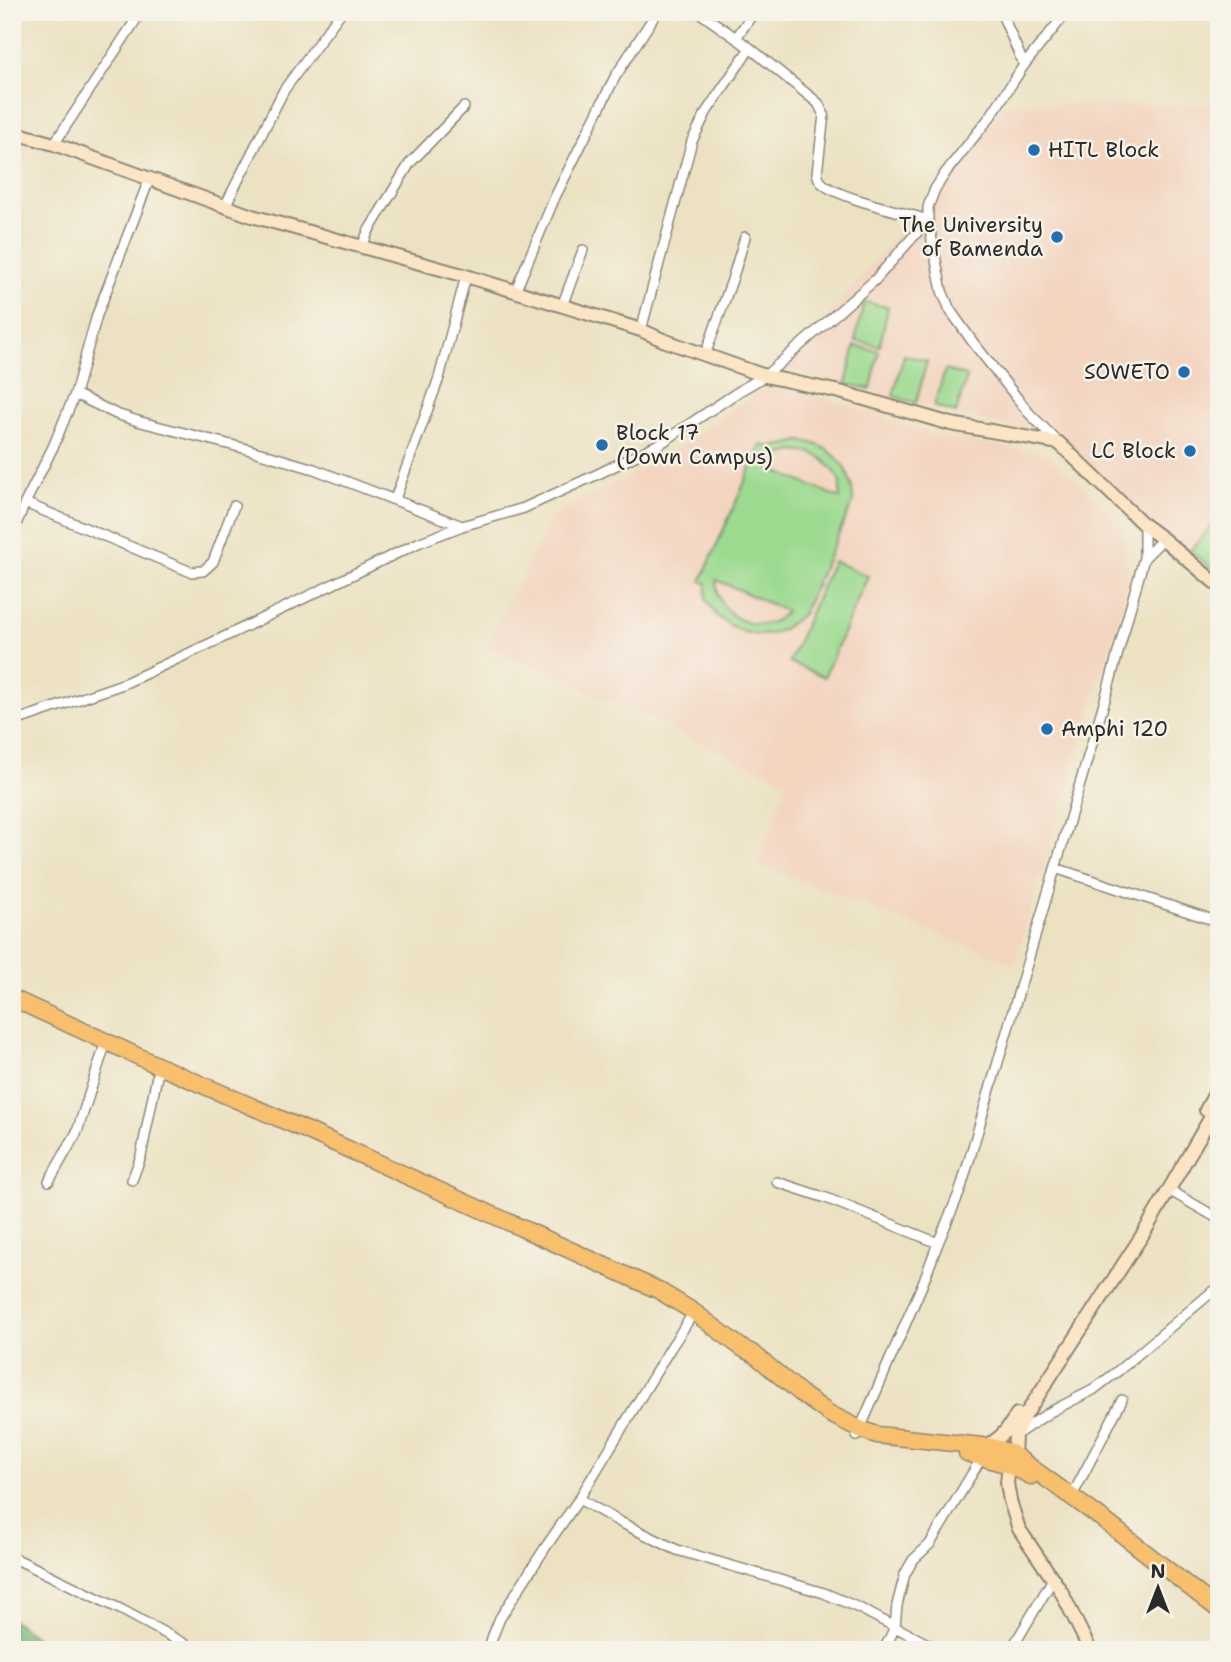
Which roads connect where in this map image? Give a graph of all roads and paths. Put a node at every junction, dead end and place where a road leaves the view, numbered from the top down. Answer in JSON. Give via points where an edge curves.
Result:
{"nodes":[{"id":1,"x":141,"y":12,"type":"edge"},
{"id":2,"x":341,"y":12,"type":"edge"},
{"id":3,"x":657,"y":12,"type":"edge"},
{"id":4,"x":699,"y":12,"type":"edge"},
{"id":5,"x":754,"y":12,"type":"edge"},
{"id":6,"x":1001,"y":12,"type":"edge"},
{"id":7,"x":1067,"y":12,"type":"edge"},
{"id":8,"x":736,"y":38,"type":"junction"},
{"id":9,"x":750,"y":48,"type":"junction"},
{"id":10,"x":1024,"y":65,"type":"junction"},
{"id":11,"x":464,"y":107,"type":"dead end"},
{"id":12,"x":12,"y":132,"type":"edge"},
{"id":13,"x":54,"y":144,"type":"junction"},
{"id":14,"x":149,"y":180,"type":"junction"},
{"id":15,"x":225,"y":206,"type":"junction"},
{"id":16,"x":928,"y":220,"type":"junction"},
{"id":17,"x":745,"y":237,"type":"dead end"},
{"id":18,"x":362,"y":246,"type":"junction"},
{"id":19,"x":583,"y":250,"type":"dead end"},
{"id":20,"x":466,"y":276,"type":"junction"},
{"id":21,"x":516,"y":292,"type":"junction"},
{"id":22,"x":562,"y":306,"type":"junction"},
{"id":23,"x":641,"y":330,"type":"junction"},
{"id":24,"x":705,"y":355,"type":"junction"},
{"id":25,"x":765,"y":376,"type":"junction"},
{"id":26,"x":75,"y":394,"type":"junction"},
{"id":27,"x":1059,"y":443,"type":"junction"},
{"id":28,"x":395,"y":499,"type":"junction"},
{"id":29,"x":25,"y":503,"type":"junction"},
{"id":30,"x":234,"y":506,"type":"dead end"},
{"id":31,"x":1144,"y":525,"type":"junction"},
{"id":32,"x":462,"y":526,"type":"junction"},
{"id":33,"x":12,"y":534,"type":"edge"},
{"id":34,"x":1163,"y":539,"type":"junction"},
{"id":35,"x":1143,"y":558,"type":"junction"},
{"id":36,"x":1219,"y":586,"type":"edge"},
{"id":37,"x":12,"y":722,"type":"edge"},
{"id":38,"x":1055,"y":868,"type":"junction"},
{"id":39,"x":1219,"y":922,"type":"edge"},
{"id":40,"x":12,"y":998,"type":"edge"},
{"id":41,"x":107,"y":1042,"type":"junction"},
{"id":42,"x":159,"y":1066,"type":"junction"},
{"id":43,"x":1219,"y":1086,"type":"edge"},
{"id":44,"x":1219,"y":1103,"type":"edge"},
{"id":45,"x":132,"y":1180,"type":"dead end"},
{"id":46,"x":49,"y":1181,"type":"dead end"},
{"id":47,"x":777,"y":1182,"type":"dead end"},
{"id":48,"x":1169,"y":1190,"type":"junction"},
{"id":49,"x":1219,"y":1219,"type":"edge"},
{"id":50,"x":938,"y":1243,"type":"junction"},
{"id":51,"x":1219,"y":1286,"type":"edge"},
{"id":52,"x":694,"y":1312,"type":"junction"},
{"id":53,"x":1122,"y":1400,"type":"dead end"},
{"id":54,"x":1035,"y":1401,"type":"junction"},
{"id":55,"x":1051,"y":1412,"type":"junction"},
{"id":56,"x":858,"y":1433,"type":"junction"},
{"id":57,"x":1015,"y":1435,"type":"junction"},
{"id":58,"x":983,"y":1453,"type":"junction"},
{"id":59,"x":1012,"y":1460,"type":"junction"},
{"id":60,"x":1067,"y":1495,"type":"junction"},
{"id":61,"x":579,"y":1499,"type":"junction"},
{"id":62,"x":12,"y":1557,"type":"edge"},
{"id":63,"x":1052,"y":1579,"type":"junction"},
{"id":64,"x":1219,"y":1610,"type":"edge"},
{"id":65,"x":895,"y":1627,"type":"junction"},
{"id":66,"x":196,"y":1650,"type":"edge"},
{"id":67,"x":489,"y":1650,"type":"edge"},
{"id":68,"x":884,"y":1650,"type":"edge"},
{"id":69,"x":939,"y":1650,"type":"edge"},
{"id":70,"x":1011,"y":1650,"type":"edge"},
{"id":71,"x":1090,"y":1650,"type":"edge"}],
"edges":[{"from":1,"to":13,"type":"street"},
{"from":2,"to":15,"type":"street","via":[[284,90]]},
{"from":3,"to":21,"type":"street","via":[[615,77],[555,197]]},
{"from":4,"to":8,"type":"street"},
{"from":5,"to":8,"type":"street"},
{"from":6,"to":10,"type":"street"},
{"from":7,"to":10,"type":"street"},
{"from":8,"to":9,"type":"street"},
{"from":9,"to":16,"type":"street","via":[[818,103],[824,115],[817,173],[820,182],[830,190]]},
{"from":9,"to":23,"type":"street","via":[[692,141]]},
{"from":10,"to":16,"type":"street","via":[[935,189]]},
{"from":11,"to":18,"type":"street","via":[[410,163]]},
{"from":12,"to":13,"type":"street"},
{"from":13,"to":14,"type":"street"},
{"from":14,"to":15,"type":"street"},
{"from":14,"to":26,"type":"street","via":[[97,315]]},
{"from":15,"to":18,"type":"street"},
{"from":16,"to":25,"type":"street","via":[[875,280]]},
{"from":16,"to":27,"type":"street","via":[[950,310],[1029,412]]},
{"from":17,"to":24,"type":"street"},
{"from":18,"to":20,"type":"street"},
{"from":19,"to":22,"type":"street"},
{"from":20,"to":21,"type":"street"},
{"from":20,"to":28,"type":"street","via":[[439,378]]},
{"from":21,"to":22,"type":"street"},
{"from":22,"to":23,"type":"street"},
{"from":23,"to":24,"type":"street"},
{"from":24,"to":25,"type":"street"},
{"from":25,"to":27,"type":"street","via":[[951,424]]},
{"from":25,"to":32,"type":"street","via":[[630,459],[524,508]]},
{"from":26,"to":28,"type":"street","via":[[116,414],[314,469]]},
{"from":26,"to":29,"type":"street"},
{"from":27,"to":31,"type":"street"},
{"from":28,"to":32,"type":"street"},
{"from":29,"to":30,"type":"street","via":[[191,572],[203,571],[214,562]]},
{"from":29,"to":33,"type":"street"},
{"from":31,"to":34,"type":"street"},
{"from":31,"to":35,"type":"street"},
{"from":32,"to":37,"type":"street","via":[[122,684]]},
{"from":34,"to":35,"type":"street"},
{"from":34,"to":36,"type":"street"},
{"from":35,"to":38,"type":"street"},
{"from":38,"to":39,"type":"street"},
{"from":38,"to":50,"type":"street","via":[[961,1191]]},
{"from":40,"to":41,"type":"highway"},
{"from":41,"to":42,"type":"highway"},
{"from":41,"to":46,"type":"street","via":[[77,1132]]},
{"from":42,"to":45,"type":"street"},
{"from":42,"to":52,"type":"highway","via":[[658,1290]]},
{"from":43,"to":58,"type":"street","via":[[1138,1226],[1004,1434]]},
{"from":44,"to":48,"type":"street"},
{"from":47,"to":50,"type":"street"},
{"from":48,"to":49,"type":"street"},
{"from":48,"to":54,"type":"street"},
{"from":50,"to":56,"type":"street"},
{"from":51,"to":55,"type":"street","via":[[1093,1390]]},
{"from":52,"to":56,"type":"highway"},
{"from":52,"to":61,"type":"street"},
{"from":53,"to":60,"type":"street"},
{"from":54,"to":55,"type":"street"},
{"from":54,"to":57,"type":"street"},
{"from":55,"to":57,"type":"street"},
{"from":56,"to":58,"type":"highway"},
{"from":57,"to":59,"type":"street"},
{"from":58,"to":59,"type":"highway","via":[[1001,1449]]},
{"from":58,"to":65,"type":"street","via":[[930,1544],[905,1574]]},
{"from":59,"to":60,"type":"highway"},
{"from":59,"to":63,"type":"street","via":[[1008,1492],[1019,1529]]},
{"from":60,"to":64,"type":"highway"},
{"from":61,"to":65,"type":"street","via":[[677,1550],[824,1593]]},
{"from":61,"to":67,"type":"street","via":[[500,1618]]},
{"from":62,"to":66,"type":"street"},
{"from":63,"to":70,"type":"street"},
{"from":63,"to":71,"type":"street"},
{"from":65,"to":68,"type":"street"},
{"from":65,"to":69,"type":"street"}]}
